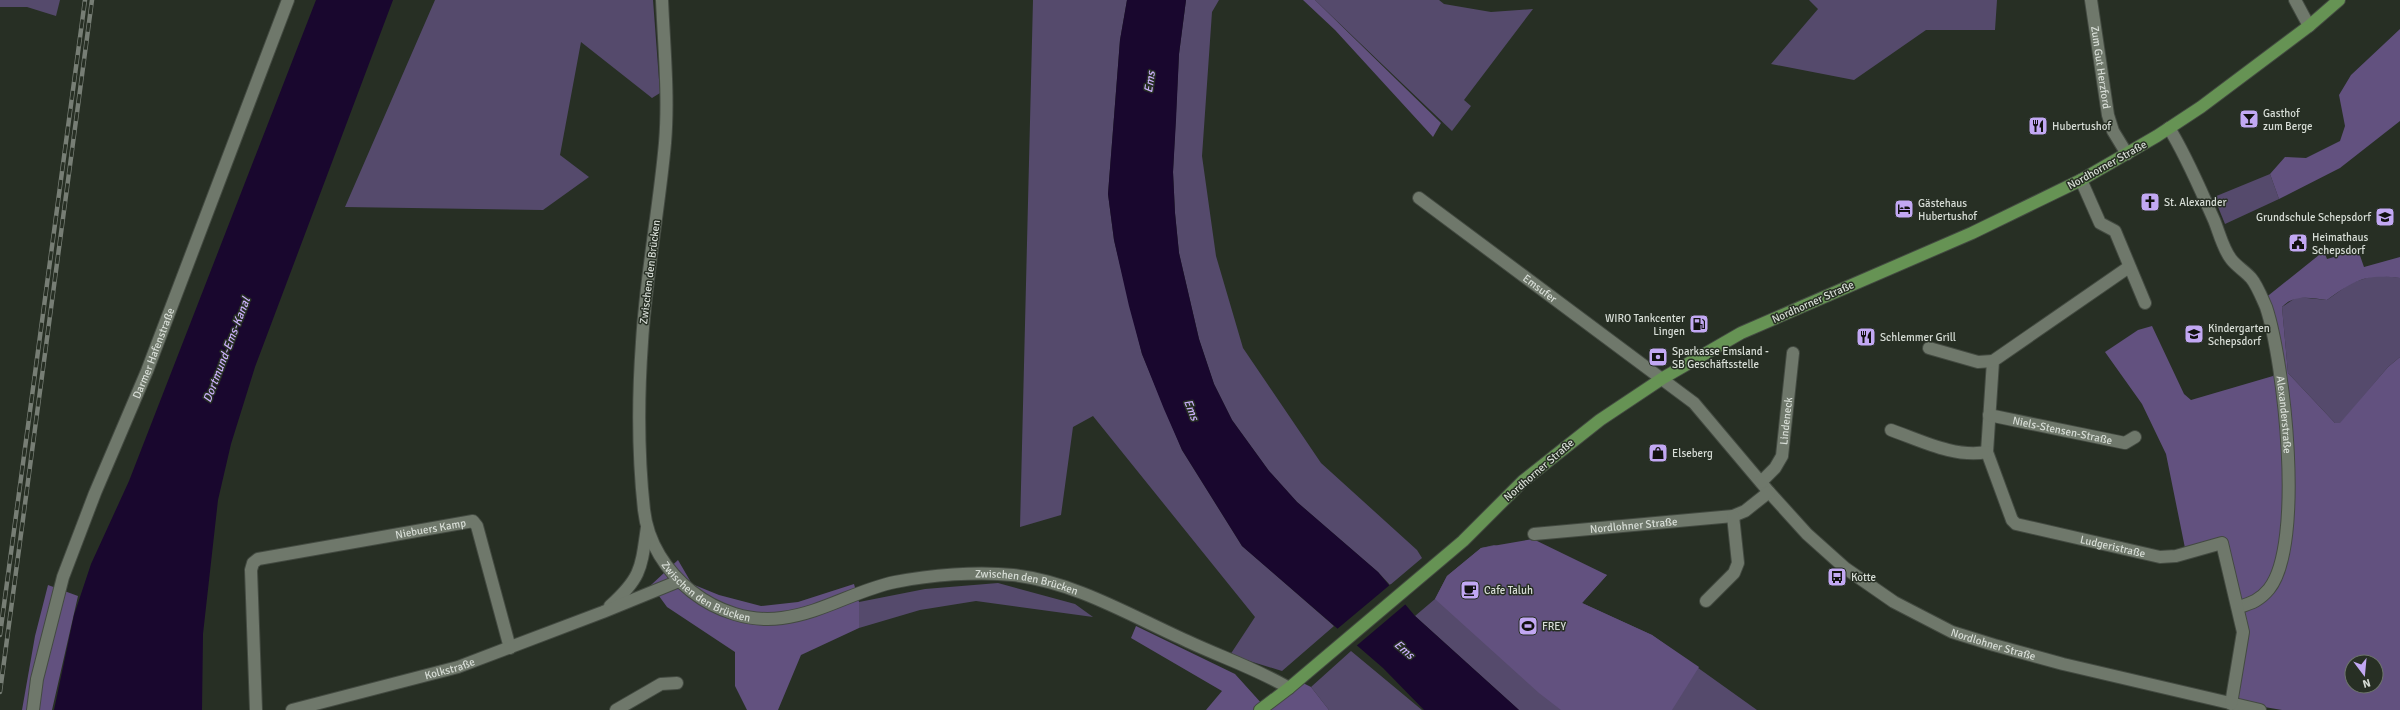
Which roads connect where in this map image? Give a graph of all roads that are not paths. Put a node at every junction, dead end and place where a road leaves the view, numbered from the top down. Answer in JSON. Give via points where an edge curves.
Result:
{"nodes":[{"id":1,"x":288,"y":0,"type":"edge"},
{"id":2,"x":662,"y":0,"type":"edge"},
{"id":3,"x":2091,"y":0,"type":"edge"},
{"id":4,"x":2296,"y":0,"type":"edge"},
{"id":5,"x":2339,"y":0,"type":"edge"},
{"id":6,"x":2309,"y":26,"type":"junction"},
{"id":7,"x":2169,"y":128,"type":"junction"},
{"id":8,"x":2127,"y":154,"type":"junction"},
{"id":9,"x":2082,"y":180,"type":"junction"},
{"id":10,"x":1419,"y":198,"type":"dead end"},
{"id":11,"x":2129,"y":267,"type":"junction"},
{"id":12,"x":2144,"y":303,"type":"dead end"},
{"id":13,"x":1929,"y":348,"type":"dead end"},
{"id":14,"x":1793,"y":353,"type":"dead end"},
{"id":15,"x":1993,"y":361,"type":"junction"},
{"id":16,"x":1663,"y":378,"type":"junction"},
{"id":17,"x":1989,"y":415,"type":"junction"},
{"id":18,"x":1891,"y":430,"type":"dead end"},
{"id":19,"x":2135,"y":437,"type":"dead end"},
{"id":20,"x":1987,"y":452,"type":"junction"},
{"id":21,"x":1761,"y":482,"type":"junction"},
{"id":22,"x":1769,"y":492,"type":"junction"},
{"id":23,"x":1733,"y":516,"type":"junction"},
{"id":24,"x":647,"y":525,"type":"junction"},
{"id":25,"x":1534,"y":534,"type":"dead end"},
{"id":26,"x":679,"y":581,"type":"junction"},
{"id":27,"x":1706,"y":601,"type":"dead end"},
{"id":28,"x":2239,"y":607,"type":"junction"},
{"id":29,"x":603,"y":612,"type":"junction"},
{"id":30,"x":510,"y":648,"type":"junction"},
{"id":31,"x":677,"y":683,"type":"dead end"},
{"id":32,"x":1289,"y":688,"type":"junction"},
{"id":33,"x":2231,"y":704,"type":"junction"},
{"id":34,"x":33,"y":710,"type":"edge"},
{"id":35,"x":256,"y":710,"type":"edge"},
{"id":36,"x":292,"y":710,"type":"edge"},
{"id":37,"x":616,"y":710,"type":"edge"},
{"id":38,"x":1260,"y":710,"type":"edge"},
{"id":39,"x":2260,"y":710,"type":"edge"}],
"edges":[{"from":1,"to":34,"type":"street","name":"Darmer Hafenstraße","via":[[147,371],[95,493],[63,577],[37,679]]},
{"from":2,"to":24,"type":"street","name":"Zwischen den Brücken","via":[[666,78],[665,140],[642,340],[640,388],[644,512]]},
{"from":3,"to":8,"type":"street","name":"Zum Gut Herzford","via":[[2108,115],[2113,131]]},
{"from":4,"to":6,"type":"street"},
{"from":5,"to":6,"type":"main road","name":"Nordhorner Straße"},
{"from":6,"to":7,"type":"main road","name":"Nordhorner Straße"},
{"from":7,"to":8,"type":"main road","name":"Nordhorner Straße"},
{"from":7,"to":28,"type":"street","name":"Alexanderstraße","via":[[2189,163],[2230,259],[2252,279],[2261,296],[2278,360],[2290,502],[2286,544],[2282,563],[2270,588],[2256,602]]},
{"from":8,"to":9,"type":"main road","name":"Nordhorner Straße"},
{"from":9,"to":11,"type":"street","via":[[2100,224],[2115,231]]},
{"from":9,"to":16,"type":"main road","name":"Nordhorner Straße","via":[[1972,233],[1741,333]]},
{"from":10,"to":16,"type":"street","name":"Emsufer"},
{"from":11,"to":12,"type":"street"},
{"from":11,"to":15,"type":"street"},
{"from":13,"to":15,"type":"street","via":[[1978,362]]},
{"from":14,"to":21,"type":"street","name":"Lindeneck","via":[[1782,456],[1775,468]]},
{"from":15,"to":17,"type":"street","name":"Ludgeristraße"},
{"from":16,"to":21,"type":"street","name":"Nordlohner Straße","via":[[1694,403]]},
{"from":16,"to":32,"type":"main road","name":"Nordhorner Straße","via":[[1600,420],[1523,481],[1463,541]]},
{"from":17,"to":19,"type":"street","name":"Niels-Stensen-Straße","via":[[2125,443]]},
{"from":17,"to":20,"type":"street","name":"Ludgeristraße"},
{"from":18,"to":20,"type":"street","via":[[1941,449],[1975,454]]},
{"from":20,"to":28,"type":"street","name":"Ludgeristraße","via":[[2012,520],[2016,524],[2160,557],[2176,556],[2222,543]]},
{"from":21,"to":22,"type":"street","name":"Nordlohner Straße"},
{"from":22,"to":23,"type":"street","name":"Nordlohner Straße","via":[[1745,511]]},
{"from":22,"to":33,"type":"street","name":"Nordlohner Straße","via":[[1811,538],[1871,588],[1952,632],[1994,645]]},
{"from":23,"to":25,"type":"street","name":"Nordlohner Straße"},
{"from":23,"to":27,"type":"street","via":[[1738,563],[1734,573]]},
{"from":24,"to":26,"type":"street","name":"Zwischen den Brücken","via":[[656,548],[668,569]]},
{"from":24,"to":29,"type":"street","name":"Kolkstraße","via":[[640,569],[630,588]]},
{"from":26,"to":29,"type":"street","name":"Kolkstraße"},
{"from":26,"to":32,"type":"street","name":"Zwischen den Brücken","via":[[704,599],[746,617],[780,619],[810,612],[892,583],[930,577],[1011,575],[1073,590]]},
{"from":28,"to":33,"type":"street","via":[[2243,632]]},
{"from":29,"to":30,"type":"street","name":"Kolkstraße"},
{"from":30,"to":35,"type":"street","name":"Niebuers Kamp","via":[[491,574],[477,526],[473,521],[258,559],[253,563],[251,570]]},
{"from":30,"to":36,"type":"street","name":"Kolkstraße","via":[[458,667]]},
{"from":31,"to":37,"type":"street","via":[[661,684]]},
{"from":32,"to":38,"type":"main road","name":"Nordhorner Straße"},
{"from":33,"to":39,"type":"street","name":"Nordlohner Straße"}]}
